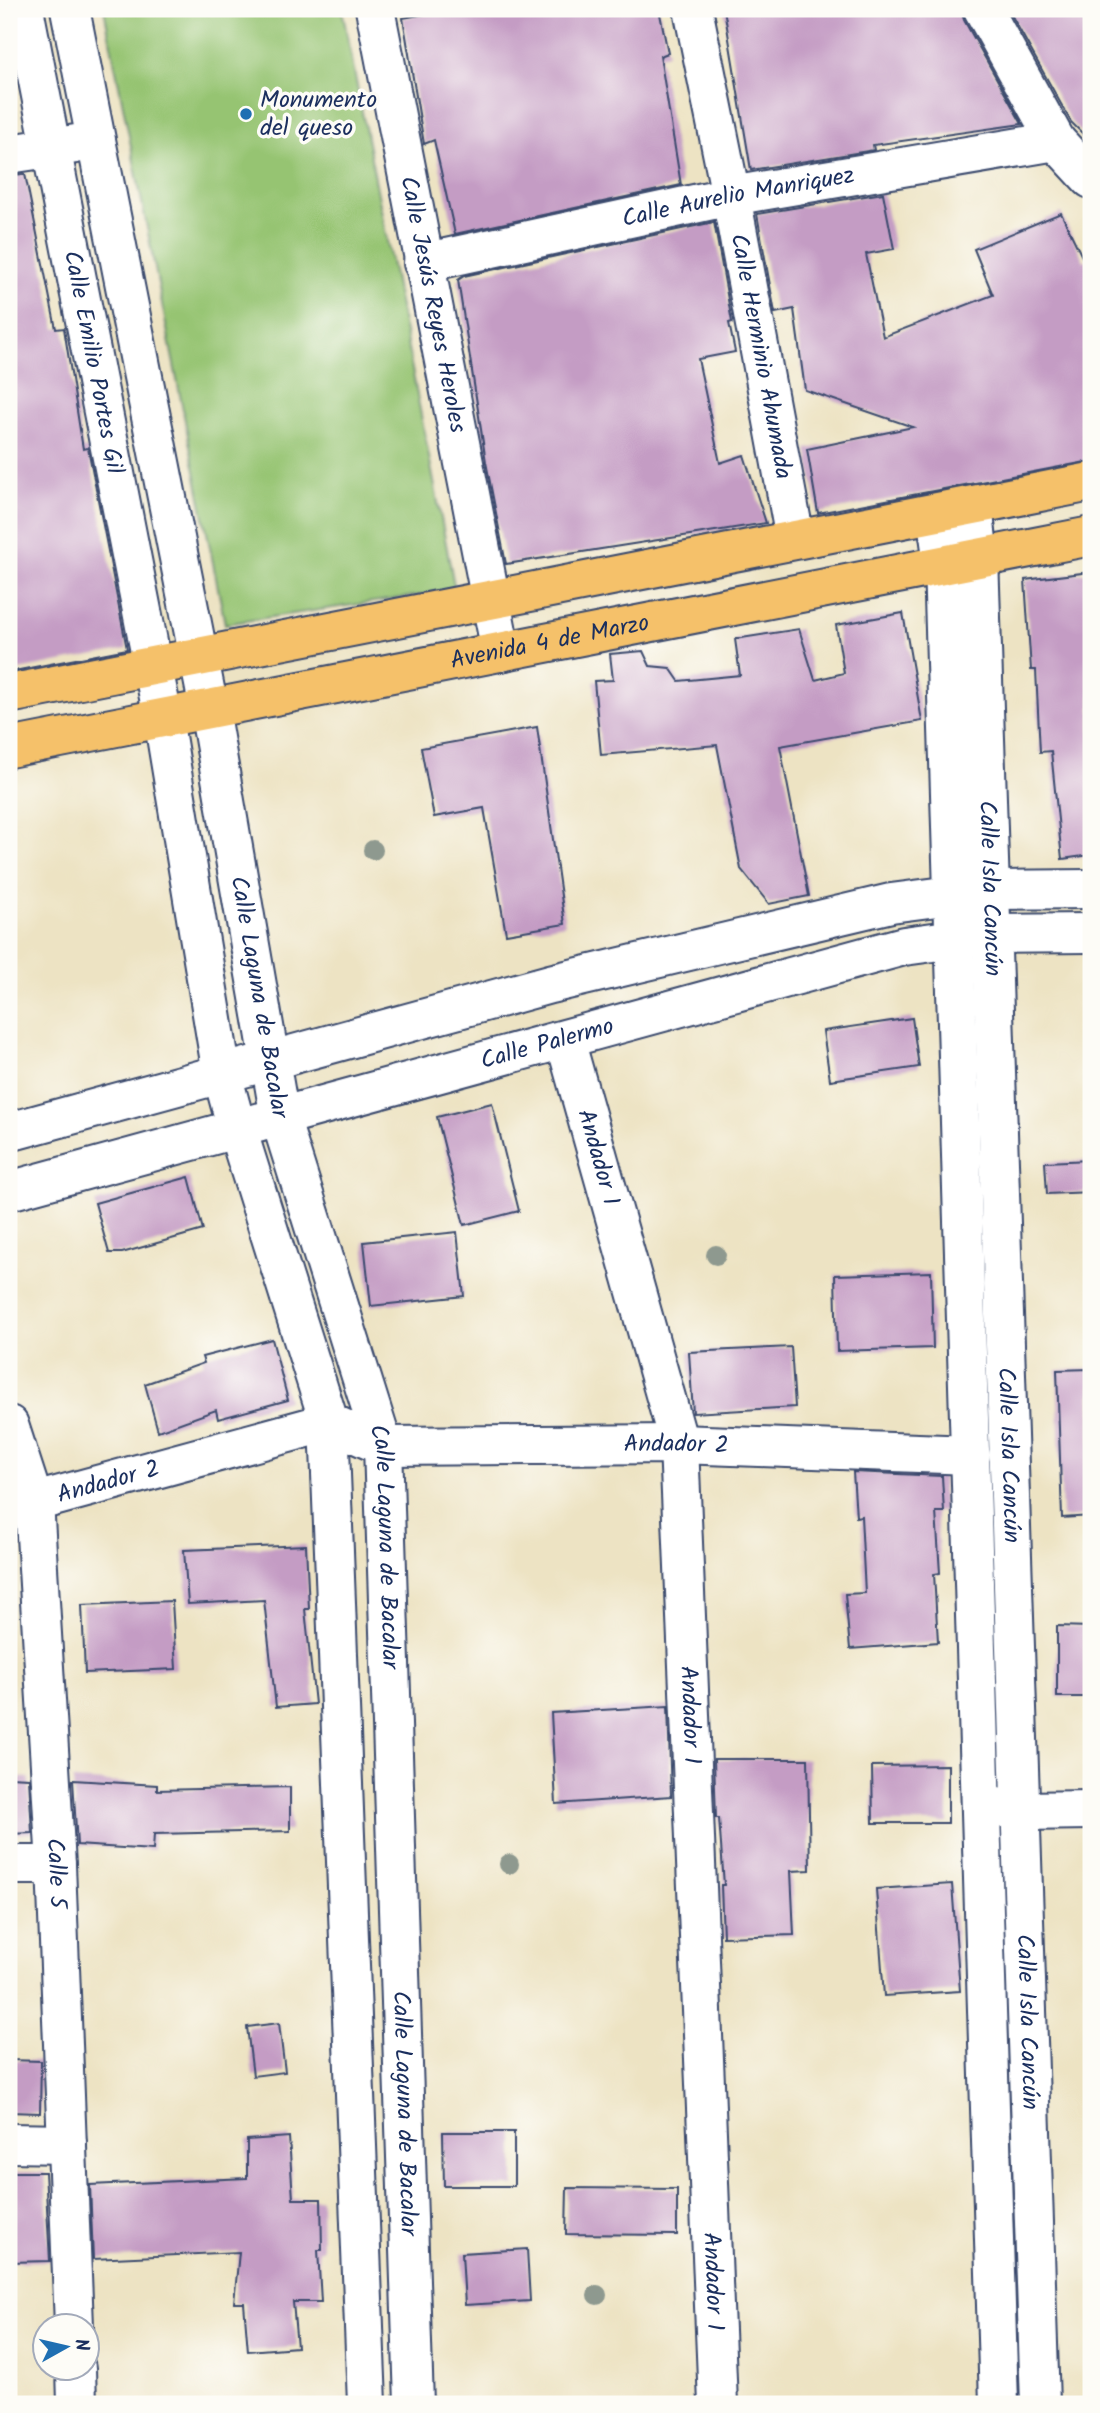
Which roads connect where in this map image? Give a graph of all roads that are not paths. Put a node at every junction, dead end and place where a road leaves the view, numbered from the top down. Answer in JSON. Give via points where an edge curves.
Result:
{"nodes":[{"id":1,"x":24,"y":9,"type":"edge"},
{"id":2,"x":70,"y":9,"type":"edge"},
{"id":3,"x":374,"y":9,"type":"edge"},
{"id":4,"x":693,"y":9,"type":"edge"},
{"id":5,"x":983,"y":9,"type":"edge"},
{"id":6,"x":1056,"y":141,"type":"junction"},
{"id":7,"x":96,"y":142,"type":"junction"},
{"id":8,"x":51,"y":146,"type":"junction"},
{"id":9,"x":9,"y":154,"type":"edge"},
{"id":10,"x":1091,"y":179,"type":"edge"},
{"id":11,"x":731,"y":196,"type":"junction"},
{"id":12,"x":423,"y":263,"type":"junction"},
{"id":13,"x":1091,"y":482,"type":"edge"},
{"id":14,"x":973,"y":506,"type":"junction"},
{"id":15,"x":936,"y":513,"type":"junction"},
{"id":16,"x":1091,"y":536,"type":"edge"},
{"id":17,"x":795,"y":539,"type":"junction"},
{"id":18,"x":961,"y":560,"type":"junction"},
{"id":19,"x":491,"y":599,"type":"junction"},
{"id":20,"x":501,"y":652,"type":"junction"},
{"id":21,"x":198,"y":657,"type":"junction"},
{"id":22,"x":152,"y":666,"type":"junction"},
{"id":23,"x":9,"y":694,"type":"edge"},
{"id":24,"x":209,"y":709,"type":"junction"},
{"id":25,"x":163,"y":718,"type":"junction"},
{"id":26,"x":9,"y":748,"type":"edge"},
{"id":27,"x":1091,"y":889,"type":"edge"},
{"id":28,"x":972,"y":892,"type":"junction"},
{"id":29,"x":1091,"y":933,"type":"edge"},
{"id":30,"x":974,"y":937,"type":"junction"},
{"id":31,"x":565,"y":1040,"type":"junction"},
{"id":32,"x":270,"y":1060,"type":"junction"},
{"id":33,"x":222,"y":1074,"type":"junction"},
{"id":34,"x":280,"y":1118,"type":"junction"},
{"id":35,"x":237,"y":1129,"type":"junction"},
{"id":36,"x":9,"y":1132,"type":"edge"},
{"id":37,"x":9,"y":1191,"type":"edge"},
{"id":38,"x":329,"y":1422,"type":"junction"},
{"id":39,"x":9,"y":1425,"type":"edge"},
{"id":40,"x":679,"y":1444,"type":"junction"},
{"id":41,"x":383,"y":1446,"type":"junction"},
{"id":42,"x":971,"y":1455,"type":"junction"},
{"id":43,"x":21,"y":1505,"type":"edge"},
{"id":44,"x":981,"y":1803,"type":"junction"},
{"id":45,"x":1091,"y":1810,"type":"edge"},
{"id":46,"x":1021,"y":1811,"type":"junction"},
{"id":47,"x":9,"y":1865,"type":"edge"},
{"id":48,"x":56,"y":1865,"type":"junction"},
{"id":49,"x":9,"y":2143,"type":"edge"},
{"id":50,"x":67,"y":2144,"type":"junction"},
{"id":51,"x":73,"y":2312,"type":"edge"},
{"id":52,"x":76,"y":2382,"type":"edge"},
{"id":53,"x":77,"y":2404,"type":"edge"},
{"id":54,"x":367,"y":2404,"type":"edge"},
{"id":55,"x":414,"y":2404,"type":"edge"},
{"id":56,"x":718,"y":2404,"type":"edge"},
{"id":57,"x":999,"y":2404,"type":"edge"},
{"id":58,"x":1040,"y":2404,"type":"edge"}],
"edges":[{"from":1,"to":8,"type":"street","name":"Calle Emilio Portes Gil"},
{"from":2,"to":7,"type":"street","name":"Calle Emilio Portes Gil"},
{"from":3,"to":12,"type":"street","name":"Calle Jesús Reyes Heroles"},
{"from":4,"to":11,"type":"street","name":"Calle Herminio Ahumada"},
{"from":5,"to":6,"type":"street"},
{"from":6,"to":10,"type":"street"},
{"from":6,"to":11,"type":"street","name":"Calle Aurelio Manriquez"},
{"from":7,"to":8,"type":"street"},
{"from":7,"to":21,"type":"street","name":"Calle Emilio Portes Gil"},
{"from":8,"to":9,"type":"street"},
{"from":8,"to":22,"type":"street","name":"Calle Emilio Portes Gil"},
{"from":11,"to":12,"type":"street","name":"Calle Aurelio Manriquez"},
{"from":11,"to":17,"type":"street","name":"Calle Herminio Ahumada"},
{"from":12,"to":19,"type":"street","name":"Calle Jesús Reyes Heroles"},
{"from":13,"to":14,"type":"main road"},
{"from":14,"to":15,"type":"main road"},
{"from":14,"to":18,"type":"street","name":"Calle Isla Cancún"},
{"from":15,"to":17,"type":"main road"},
{"from":15,"to":18,"type":"street","name":"Calle Isla Cancún"},
{"from":16,"to":18,"type":"main road","name":"Avenida 4 de Marzo"},
{"from":17,"to":19,"type":"main road"},
{"from":18,"to":20,"type":"main road","name":"Avenida 4 de Marzo"},
{"from":18,"to":28,"type":"street","name":"Calle Isla Cancún"},
{"from":19,"to":20,"type":"street","name":"Calle Jesús Reyes Heroles"},
{"from":19,"to":21,"type":"main road"},
{"from":20,"to":24,"type":"main road","name":"Avenida 4 de Marzo"},
{"from":21,"to":22,"type":"main road"},
{"from":21,"to":24,"type":"street","name":"Calle Emilio Portes Gil"},
{"from":22,"to":23,"type":"main road"},
{"from":22,"to":25,"type":"street","name":"Calle Emilio Portes Gil"},
{"from":24,"to":25,"type":"main road","name":"Avenida 4 de Marzo"},
{"from":24,"to":32,"type":"street","name":"Calle Laguna de Bacalar"},
{"from":25,"to":26,"type":"main road","name":"Avenida 4 de Marzo"},
{"from":25,"to":33,"type":"street","name":"Calle Laguna de Bacalar"},
{"from":27,"to":28,"type":"street"},
{"from":28,"to":30,"type":"street","name":"Calle Isla Cancún"},
{"from":28,"to":32,"type":"street","via":[[891,903],[550,984]]},
{"from":29,"to":30,"type":"street","name":"Calle Palermo"},
{"from":30,"to":31,"type":"street","name":"Calle Palermo","via":[[904,946]]},
{"from":30,"to":42,"type":"street","name":"Calle Isla Cancún"},
{"from":30,"to":46,"type":"street","name":"Calle Isla Cancún"},
{"from":31,"to":34,"type":"street","name":"Calle Palermo"},
{"from":31,"to":40,"type":"street","name":"Andador 1"},
{"from":32,"to":33,"type":"street"},
{"from":32,"to":34,"type":"street","name":"Calle Laguna de Bacalar"},
{"from":33,"to":35,"type":"street","name":"Calle Laguna de Bacalar"},
{"from":33,"to":36,"type":"street"},
{"from":34,"to":35,"type":"street","name":"Calle Palermo"},
{"from":34,"to":41,"type":"street","name":"Calle Laguna de Bacalar"},
{"from":35,"to":37,"type":"street","name":"Calle Palermo"},
{"from":35,"to":38,"type":"street","name":"Calle Laguna de Bacalar"},
{"from":38,"to":41,"type":"street"},
{"from":38,"to":43,"type":"street","name":"Andador 2"},
{"from":38,"to":54,"type":"street","name":"Calle Laguna de Bacalar"},
{"from":39,"to":43,"type":"street","name":"Calle 5"},
{"from":40,"to":41,"type":"street","name":"Andador 2"},
{"from":40,"to":42,"type":"street","name":"Andador 2"},
{"from":40,"to":56,"type":"street","name":"Andador 1"},
{"from":41,"to":55,"type":"street","name":"Calle Laguna de Bacalar"},
{"from":42,"to":44,"type":"street","name":"Calle Isla Cancún"},
{"from":43,"to":48,"type":"street","name":"Calle 5"},
{"from":44,"to":46,"type":"street"},
{"from":44,"to":57,"type":"street","name":"Calle Isla Cancún"},
{"from":45,"to":46,"type":"street"},
{"from":46,"to":58,"type":"street","name":"Calle Isla Cancún"},
{"from":47,"to":48,"type":"street"},
{"from":48,"to":50,"type":"street","name":"Calle 5"},
{"from":49,"to":50,"type":"street"},
{"from":50,"to":51,"type":"street","name":"Calle 5"},
{"from":52,"to":53,"type":"street"}]}
